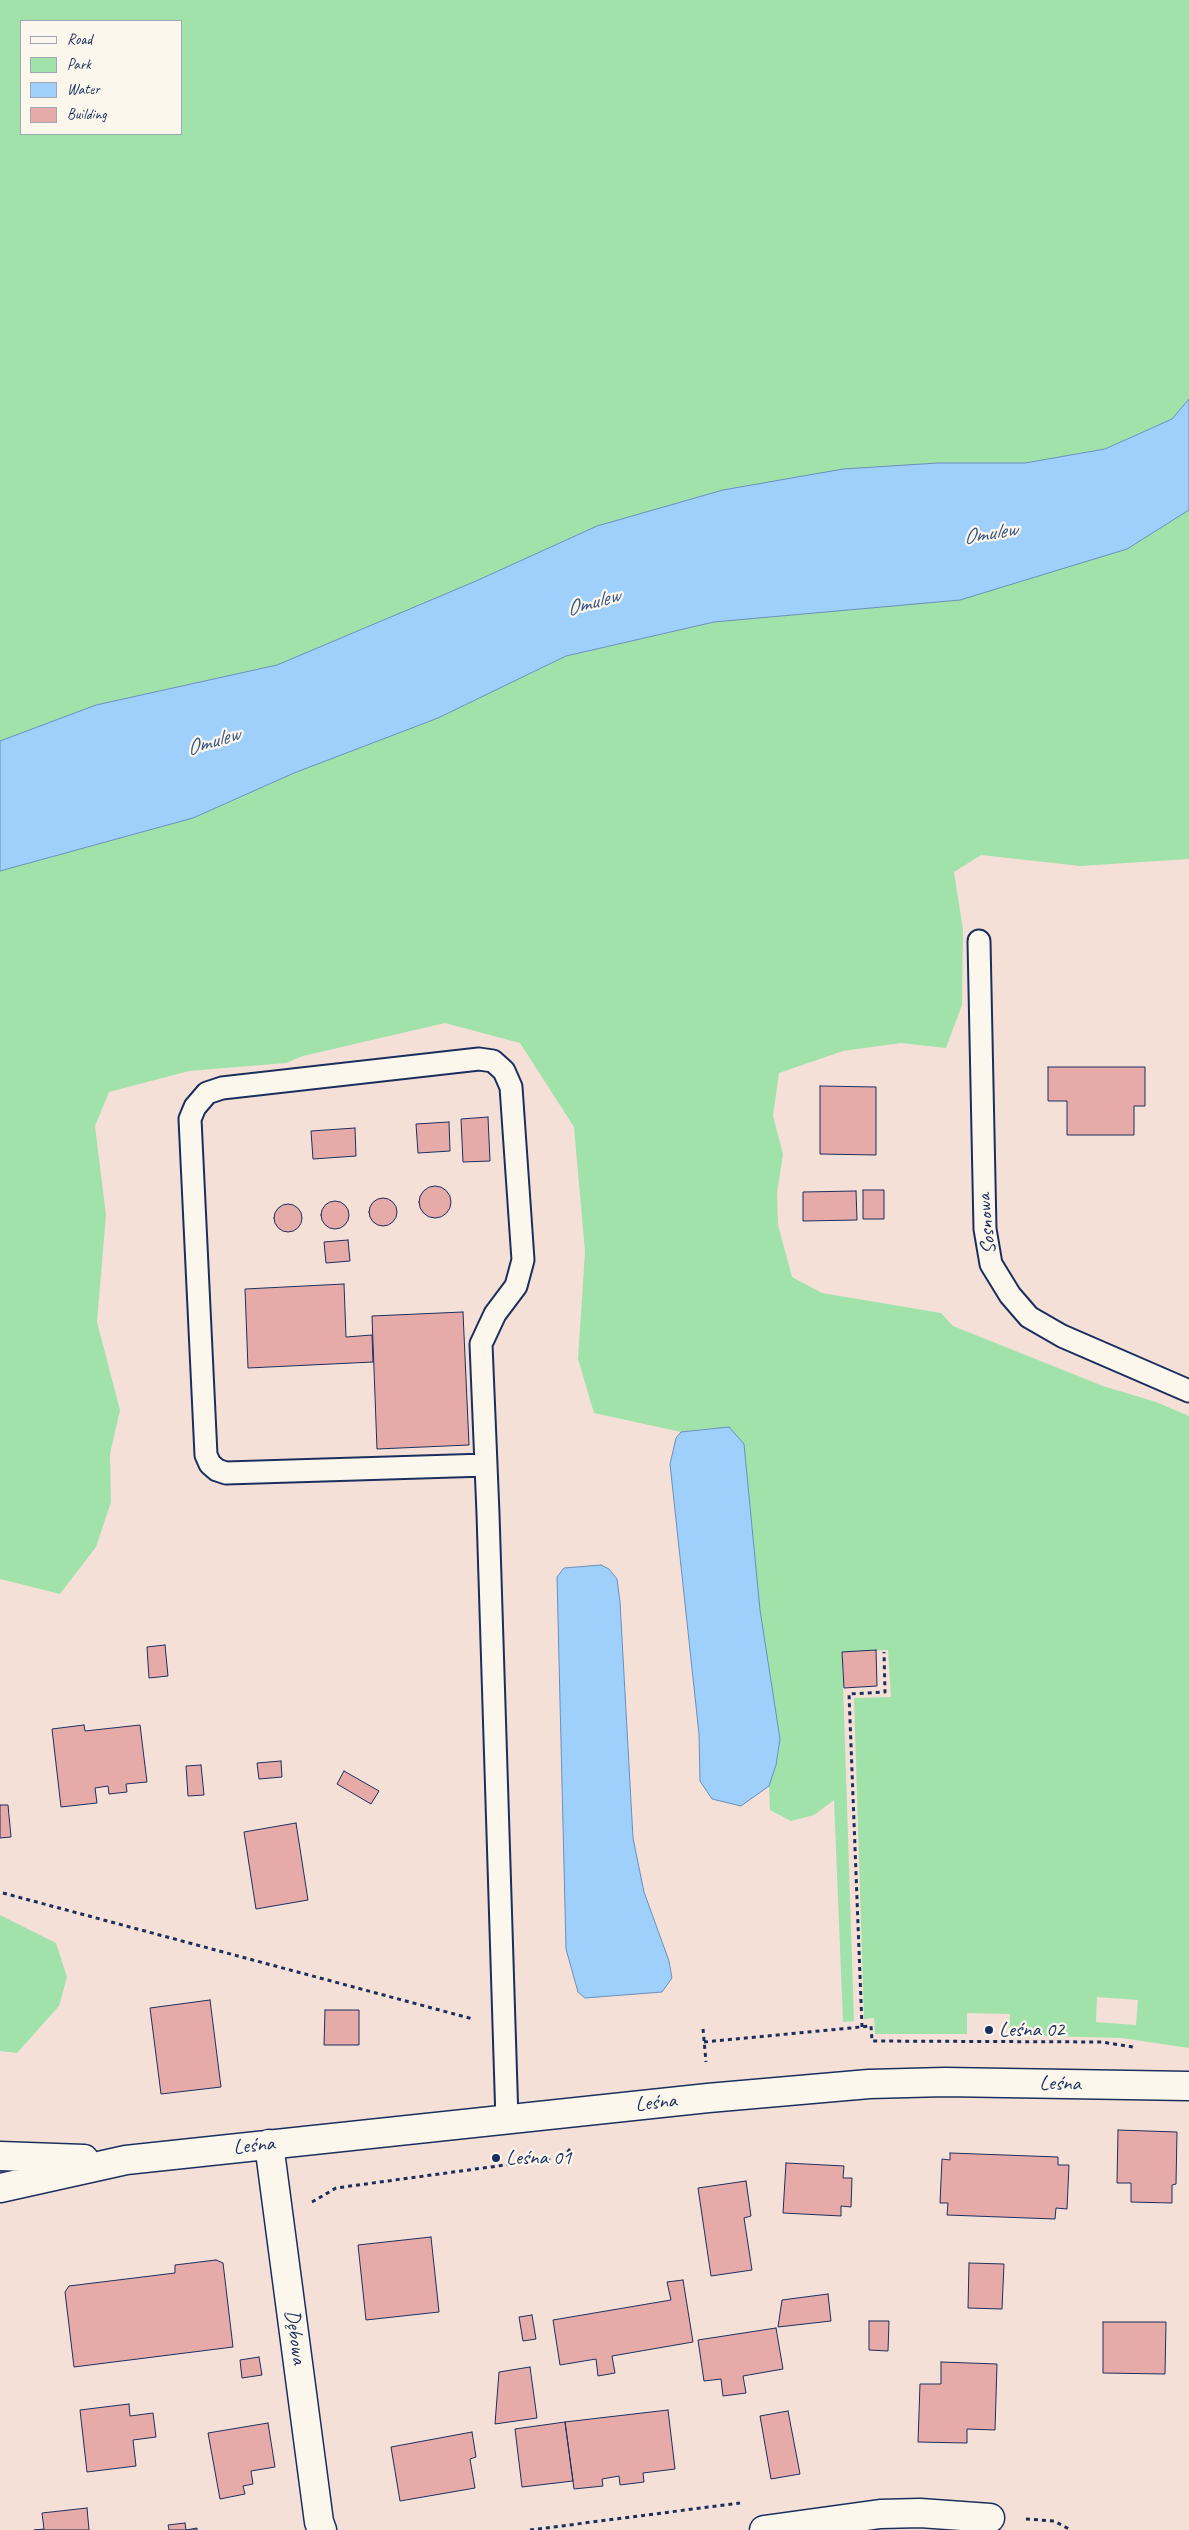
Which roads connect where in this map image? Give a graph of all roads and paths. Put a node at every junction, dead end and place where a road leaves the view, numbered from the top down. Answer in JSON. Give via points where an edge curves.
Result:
{"nodes":[{"id":1,"x":978,"y":941,"type":"dead end"},
{"id":2,"x":1189,"y":1391,"type":"edge"},
{"id":3,"x":486,"y":1465,"type":"junction"},
{"id":4,"x":884,"y":1652,"type":"dead end"},
{"id":5,"x":2,"y":1893,"type":"dead end"},
{"id":6,"x":504,"y":2025,"type":"junction"},
{"id":7,"x":862,"y":2027,"type":"junction"},
{"id":8,"x":704,"y":2042,"type":"dead end"},
{"id":9,"x":1141,"y":2048,"type":"dead end"},
{"id":10,"x":1189,"y":2086,"type":"edge"},
{"id":11,"x":506,"y":2120,"type":"junction"},
{"id":12,"x":576,"y":2142,"type":"dead end"},
{"id":13,"x":269,"y":2144,"type":"junction"},
{"id":14,"x":0,"y":2156,"type":"edge"},
{"id":15,"x":126,"y":2160,"type":"junction"},
{"id":16,"x":0,"y":2188,"type":"edge"},
{"id":17,"x":305,"y":2206,"type":"dead end"},
{"id":18,"x":990,"y":2518,"type":"joint"},
{"id":19,"x":322,"y":2530,"type":"edge"},
{"id":20,"x":764,"y":2530,"type":"edge"},
{"id":21,"x":1072,"y":2530,"type":"edge"}],
"edges":[{"from":1,"to":2,"type":"lane","name":"Sosnowa","via":[[985,1229],[991,1264],[1010,1295],[1029,1317],[1062,1336]]},
{"from":3,"to":3,"type":"lane","via":[[481,1344],[495,1314],[516,1286],[522,1260],[511,1087],[504,1071],[492,1061],[479,1059],[207,1092],[190,1119],[206,1455],[210,1464],[226,1473]]},
{"from":3,"to":6,"type":"lane"},
{"from":4,"to":7,"type":"path","via":[[886,1692],[848,1694]]},
{"from":5,"to":6,"type":"path","via":[[435,2010]]},
{"from":6,"to":11,"type":"lane"},
{"from":7,"to":8,"type":"path"},
{"from":7,"to":9,"type":"path","via":[[871,2026],[872,2041],[1102,2042]]},
{"from":10,"to":11,"type":"street","name":"Leśna","via":[[869,2084]]},
{"from":11,"to":13,"type":"street","name":"Leśna"},
{"from":12,"to":17,"type":"path","via":[[564,2157],[336,2188]]},
{"from":13,"to":15,"type":"street","name":"Leśna"},
{"from":13,"to":19,"type":"street","name":"Dębowa"},
{"from":14,"to":15,"type":"street","name":"Leśna"},
{"from":15,"to":16,"type":"street","name":"Leśna"},
{"from":18,"to":20,"type":"street","via":[[880,2514]]},
{"from":18,"to":21,"type":"path","via":[[1054,2521]]}]}
